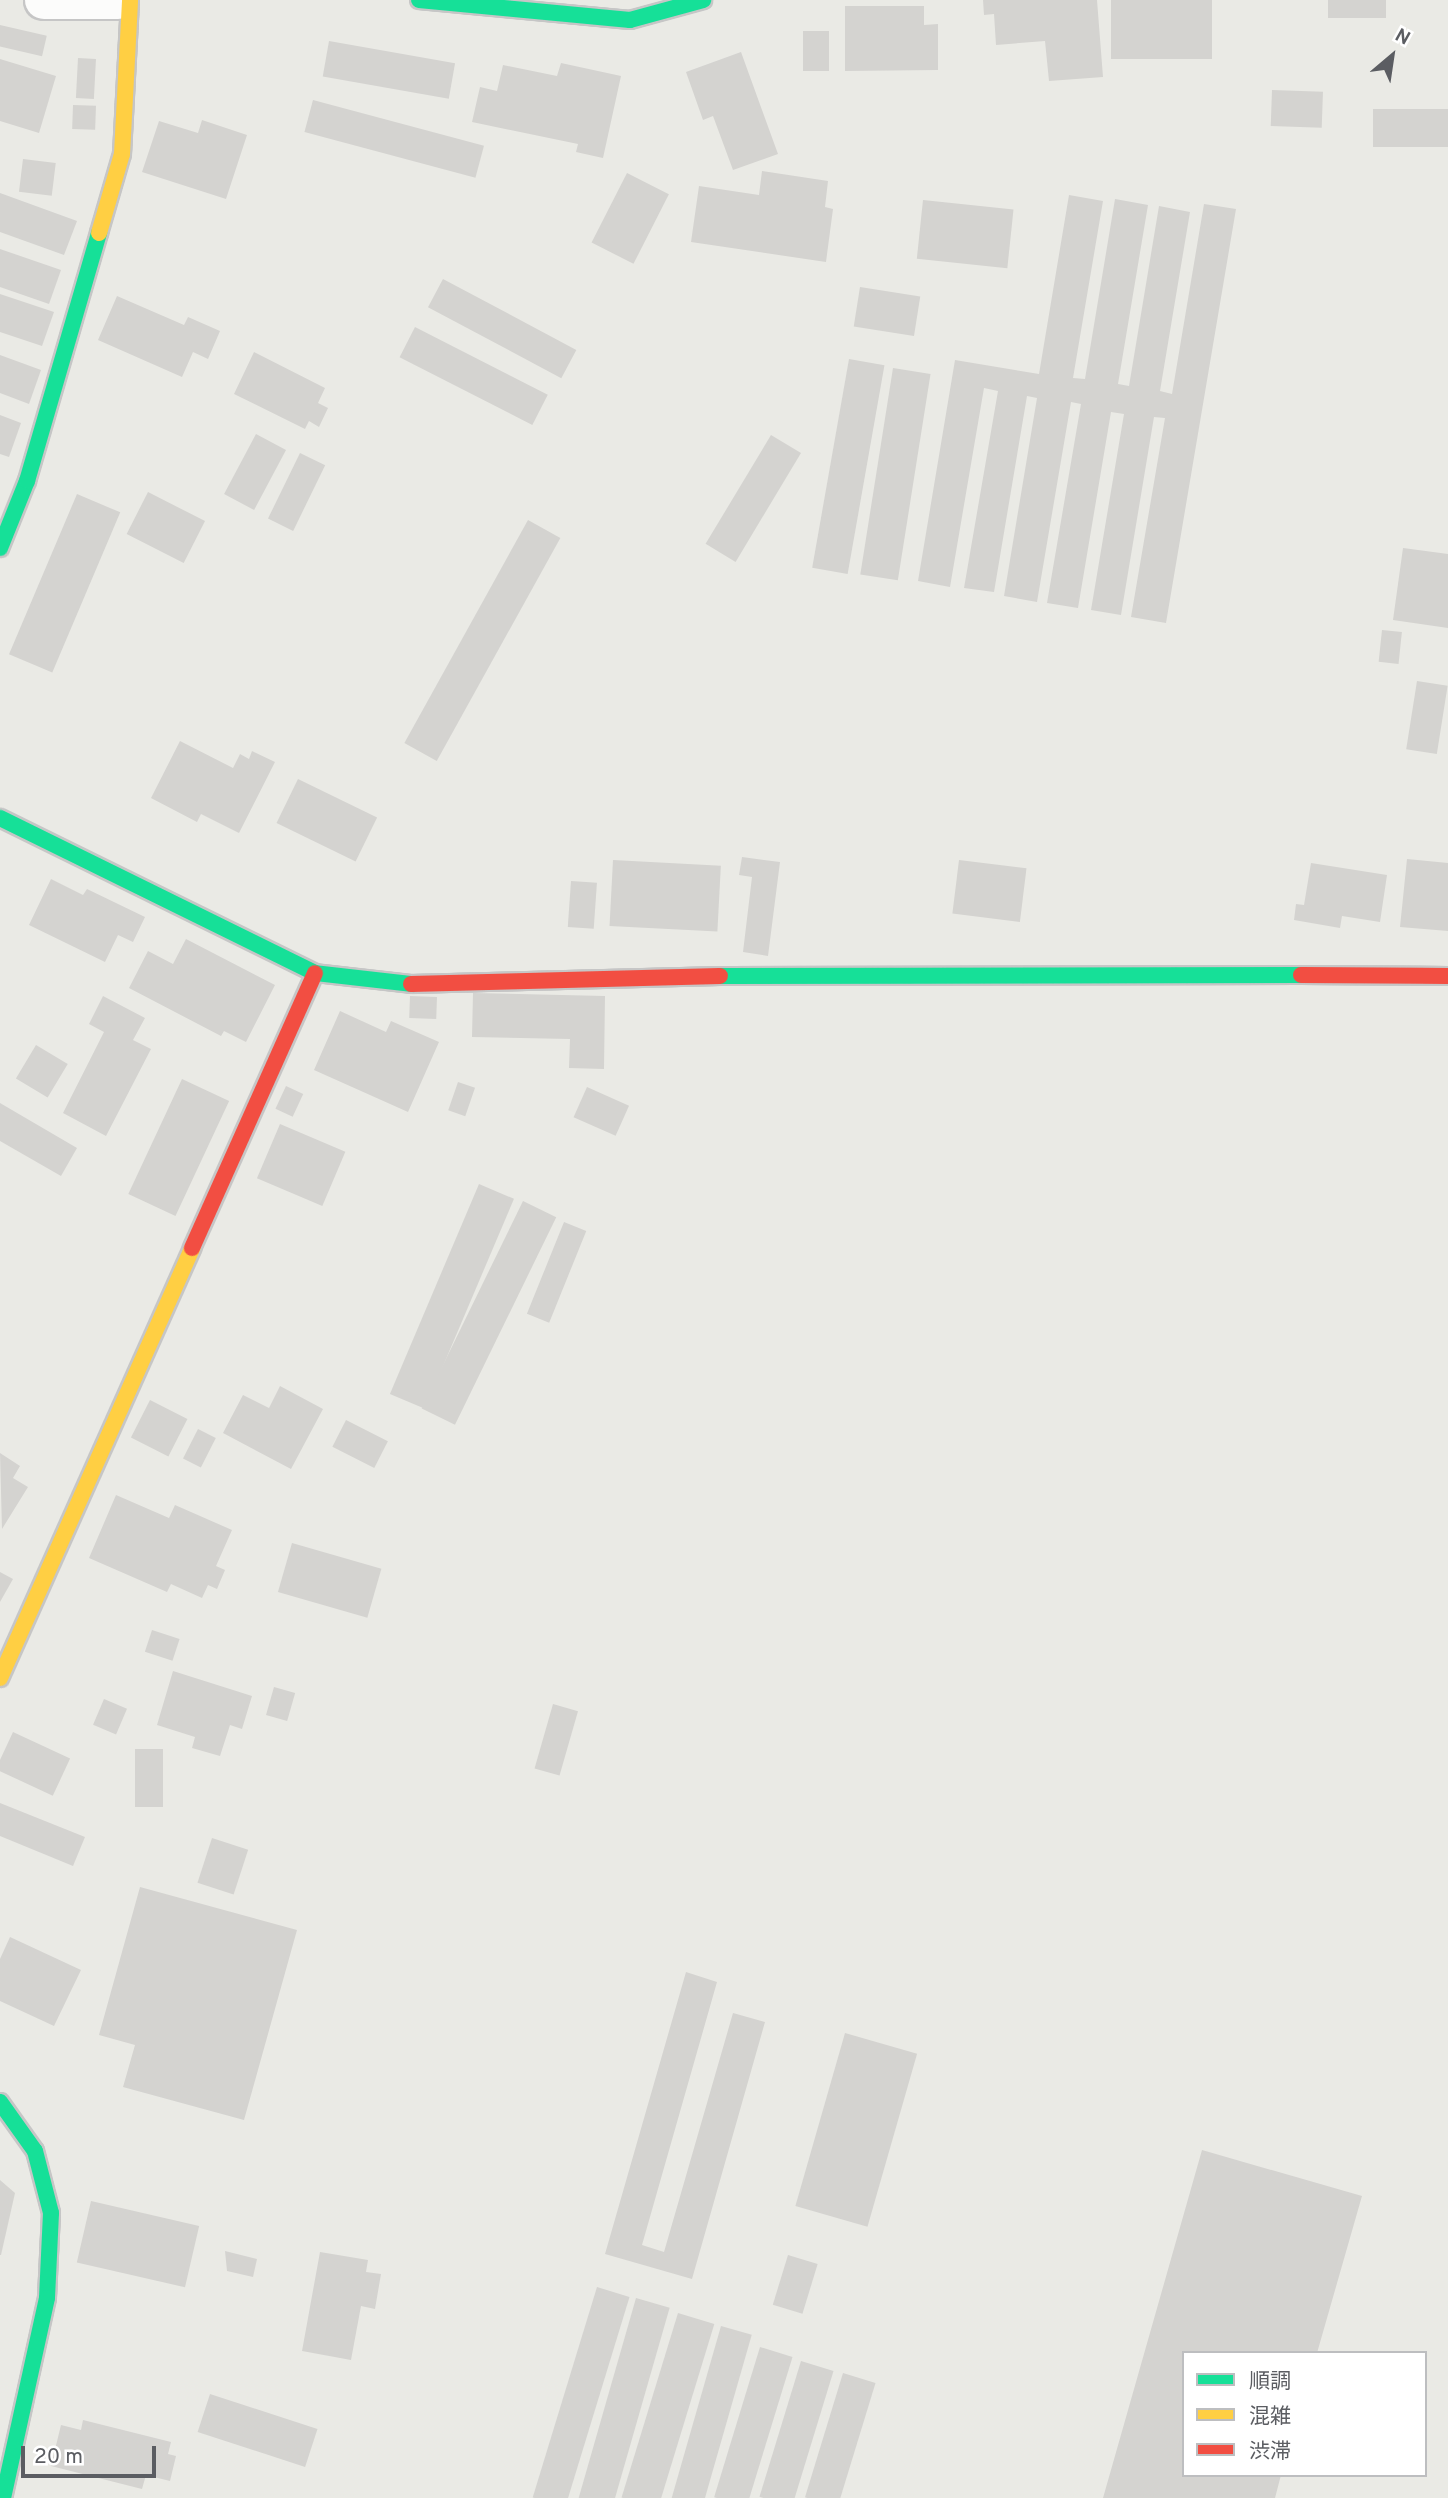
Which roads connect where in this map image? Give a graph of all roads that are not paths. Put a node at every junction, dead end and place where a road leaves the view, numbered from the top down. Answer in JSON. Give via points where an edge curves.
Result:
{"nodes":[{"id":1,"x":44,"y":0,"type":"edge"},
{"id":2,"x":118,"y":0,"type":"edge"},
{"id":3,"x":130,"y":0,"type":"edge"},
{"id":4,"x":419,"y":0,"type":"edge"},
{"id":5,"x":704,"y":0,"type":"edge"},
{"id":6,"x":0,"y":548,"type":"edge"},
{"id":7,"x":0,"y":818,"type":"edge"},
{"id":8,"x":314,"y":973,"type":"junction"},
{"id":9,"x":1448,"y":975,"type":"edge"},
{"id":10,"x":0,"y":1678,"type":"edge"},
{"id":11,"x":0,"y":2102,"type":"edge"},
{"id":12,"x":3,"y":2498,"type":"edge"}],
"edges":[{"from":1,"to":2,"type":"street"},
{"from":3,"to":6,"type":"street","via":[[121,154],[27,481]]},
{"from":4,"to":5,"type":"street","via":[[630,20]]},
{"from":7,"to":8,"type":"street"},
{"from":8,"to":9,"type":"street","via":[[392,984],[872,972]]},
{"from":8,"to":10,"type":"street"},
{"from":11,"to":12,"type":"street","via":[[35,2151],[51,2213],[47,2298]]}]}
